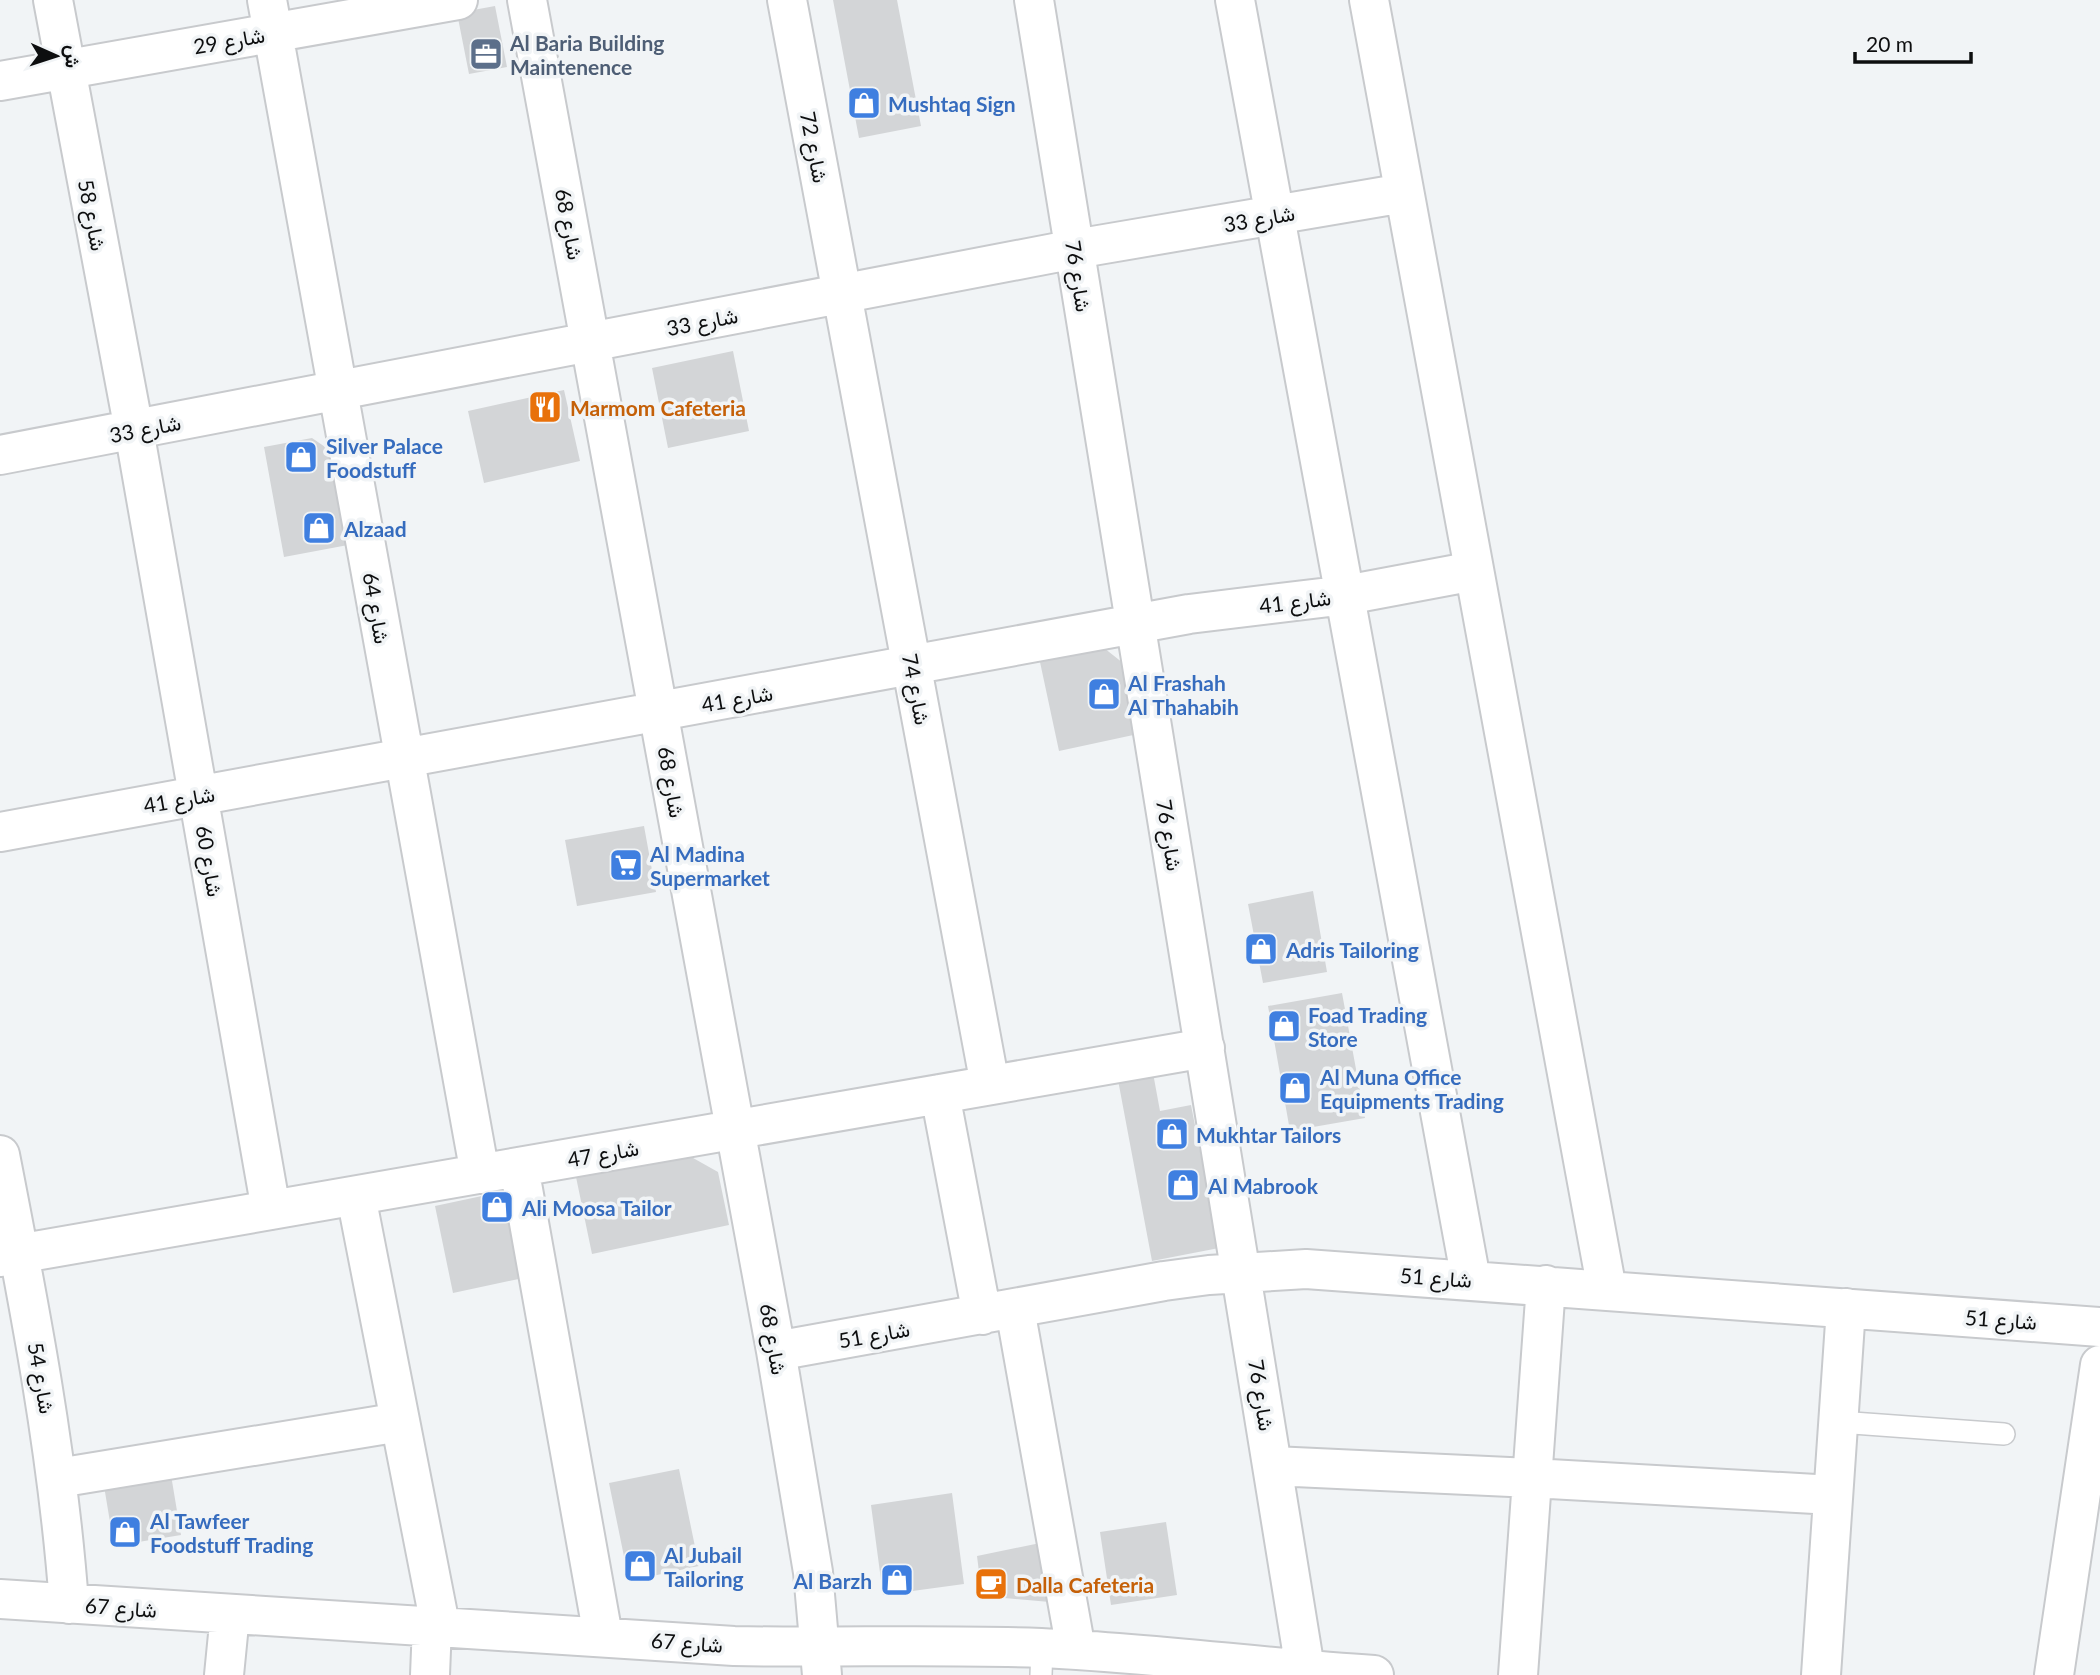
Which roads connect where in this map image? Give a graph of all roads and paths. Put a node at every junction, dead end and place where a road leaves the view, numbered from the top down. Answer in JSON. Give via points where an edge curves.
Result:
{"nodes":[{"id":1,"x":52,"y":0,"type":"edge"},
{"id":2,"x":458,"y":0,"type":"edge"},
{"id":3,"x":527,"y":0,"type":"edge"},
{"id":4,"x":787,"y":0,"type":"edge"},
{"id":5,"x":1034,"y":0,"type":"edge"},
{"id":6,"x":1235,"y":0,"type":"edge"},
{"id":7,"x":1368,"y":0,"type":"edge"},
{"id":8,"x":270,"y":16,"type":"edge"},
{"id":9,"x":65,"y":68,"type":"junction"},
{"id":10,"x":0,"y":80,"type":"edge"},
{"id":11,"x":1404,"y":193,"type":"junction"},
{"id":12,"x":1275,"y":216,"type":"junction"},
{"id":13,"x":1075,"y":249,"type":"junction"},
{"id":14,"x":843,"y":293,"type":"junction"},
{"id":15,"x":592,"y":342,"type":"junction"},
{"id":16,"x":338,"y":391,"type":"junction"},
{"id":17,"x":134,"y":430,"type":"junction"},
{"id":18,"x":0,"y":455,"type":"edge"},
{"id":19,"x":1474,"y":571,"type":"junction"},
{"id":20,"x":1346,"y":595,"type":"junction"},
{"id":21,"x":1136,"y":623,"type":"junction"},
{"id":22,"x":913,"y":666,"type":"junction"},
{"id":23,"x":659,"y":712,"type":"junction"},
{"id":24,"x":405,"y":759,"type":"junction"},
{"id":25,"x":198,"y":796,"type":"junction"},
{"id":26,"x":0,"y":832,"type":"edge"},
{"id":27,"x":1205,"y":1048,"type":"junction"},
{"id":28,"x":990,"y":1085,"type":"junction"},
{"id":29,"x":940,"y":1094,"type":"junction"},
{"id":30,"x":736,"y":1130,"type":"junction"},
{"id":31,"x":0,"y":1155,"type":"edge"},
{"id":32,"x":519,"y":1167,"type":"junction"},
{"id":33,"x":480,"y":1174,"type":"junction"},
{"id":34,"x":356,"y":1196,"type":"junction"},
{"id":35,"x":271,"y":1210,"type":"junction"},
{"id":36,"x":10,"y":1255,"type":"edge"},
{"id":37,"x":1242,"y":1273,"type":"junction"},
{"id":38,"x":1471,"y":1280,"type":"junction"},
{"id":39,"x":1546,"y":1286,"type":"junction"},
{"id":40,"x":1607,"y":1290,"type":"junction"},
{"id":41,"x":1846,"y":1308,"type":"junction"},
{"id":42,"x":998,"y":1312,"type":"junction"},
{"id":43,"x":2100,"y":1327,"type":"edge"},
{"id":44,"x":776,"y":1351,"type":"junction"},
{"id":45,"x":2100,"y":1365,"type":"edge"},
{"id":46,"x":400,"y":1422,"type":"junction"},
{"id":47,"x":1839,"y":1422,"type":"junction"},
{"id":48,"x":2004,"y":1434,"type":"dead end"},
{"id":49,"x":1273,"y":1466,"type":"junction"},
{"id":50,"x":58,"y":1478,"type":"junction"},
{"id":51,"x":1532,"y":1478,"type":"junction"},
{"id":52,"x":1833,"y":1495,"type":"junction"},
{"id":53,"x":2089,"y":1516,"type":"edge"},
{"id":54,"x":0,"y":1599,"type":"edge"},
{"id":55,"x":69,"y":1604,"type":"junction"},
{"id":56,"x":230,"y":1614,"type":"junction"},
{"id":57,"x":436,"y":1625,"type":"junction"},
{"id":58,"x":603,"y":1636,"type":"junction"},
{"id":59,"x":1053,"y":1658,"type":"edge"},
{"id":60,"x":813,"y":1666,"type":"edge"},
{"id":61,"x":1306,"y":1673,"type":"edge"},
{"id":62,"x":225,"y":1675,"type":"edge"},
{"id":63,"x":430,"y":1675,"type":"edge"},
{"id":64,"x":1374,"y":1675,"type":"edge"},
{"id":65,"x":1518,"y":1675,"type":"edge"},
{"id":66,"x":1821,"y":1675,"type":"edge"},
{"id":67,"x":2054,"y":1675,"type":"edge"}],
"edges":[{"from":1,"to":9,"type":"street","name":"شارع 58"},
{"from":2,"to":8,"type":"street","name":"شارع 29"},
{"from":3,"to":15,"type":"street","name":"شارع 68"},
{"from":4,"to":14,"type":"street","name":"شارع 72"},
{"from":5,"to":13,"type":"street","name":"شارع 76"},
{"from":6,"to":12,"type":"street"},
{"from":7,"to":11,"type":"street"},
{"from":8,"to":9,"type":"street","name":"شارع 29"},
{"from":8,"to":16,"type":"street","name":"شارع 64"},
{"from":9,"to":10,"type":"street","name":"شارع 29"},
{"from":9,"to":17,"type":"street","name":"شارع 58"},
{"from":11,"to":12,"type":"street","name":"شارع 33"},
{"from":11,"to":19,"type":"street"},
{"from":12,"to":13,"type":"street","name":"شارع 33"},
{"from":12,"to":20,"type":"street"},
{"from":13,"to":14,"type":"street","name":"شارع 33"},
{"from":13,"to":21,"type":"street","name":"شارع 76"},
{"from":14,"to":15,"type":"street","name":"شارع 33"},
{"from":14,"to":22,"type":"street","name":"شارع 74"},
{"from":15,"to":16,"type":"street","name":"شارع 33"},
{"from":15,"to":23,"type":"street","name":"شارع 68"},
{"from":16,"to":17,"type":"street","name":"شارع 33"},
{"from":16,"to":24,"type":"street","name":"شارع 64"},
{"from":17,"to":18,"type":"street","name":"شارع 33"},
{"from":17,"to":25,"type":"street","name":"شارع 60"},
{"from":19,"to":20,"type":"street","name":"شارع 41"},
{"from":19,"to":40,"type":"street"},
{"from":20,"to":21,"type":"street","name":"شارع 41"},
{"from":20,"to":38,"type":"street"},
{"from":21,"to":22,"type":"street","name":"شارع 41"},
{"from":21,"to":27,"type":"street","name":"شارع 76"},
{"from":22,"to":23,"type":"street","name":"شارع 41"},
{"from":22,"to":28,"type":"street","name":"شارع 74"},
{"from":23,"to":24,"type":"street","name":"شارع 41"},
{"from":23,"to":30,"type":"street","name":"شارع 68"},
{"from":24,"to":25,"type":"street","name":"شارع 41"},
{"from":24,"to":33,"type":"street","name":"شارع 64"},
{"from":25,"to":26,"type":"street","name":"شارع 41"},
{"from":25,"to":35,"type":"street","name":"شارع 60"},
{"from":27,"to":28,"type":"street","name":"شارع 47"},
{"from":27,"to":37,"type":"street","name":"شارع 76"},
{"from":28,"to":29,"type":"street","name":"شارع 47"},
{"from":29,"to":30,"type":"street","name":"شارع 47"},
{"from":29,"to":42,"type":"street"},
{"from":30,"to":32,"type":"street","name":"شارع 47"},
{"from":30,"to":44,"type":"street","name":"شارع 68"},
{"from":31,"to":36,"type":"street","name":"شارع 54"},
{"from":32,"to":33,"type":"street","name":"شارع 47"},
{"from":32,"to":58,"type":"street"},
{"from":33,"to":34,"type":"street","name":"شارع 47"},
{"from":34,"to":35,"type":"street","name":"شارع 47"},
{"from":34,"to":46,"type":"street"},
{"from":35,"to":36,"type":"street","name":"شارع 47"},
{"from":36,"to":50,"type":"street","name":"شارع 54"},
{"from":37,"to":38,"type":"street","name":"شارع 51","via":[[1306,1269]]},
{"from":37,"to":42,"type":"street","name":"شارع 51","via":[[1164,1281]]},
{"from":37,"to":49,"type":"street","name":"شارع 76"},
{"from":38,"to":39,"type":"street","name":"شارع 51"},
{"from":39,"to":40,"type":"street","name":"شارع 51"},
{"from":39,"to":51,"type":"street"},
{"from":40,"to":41,"type":"street","name":"شارع 51"},
{"from":41,"to":43,"type":"street","name":"شارع 51"},
{"from":41,"to":47,"type":"street"},
{"from":42,"to":44,"type":"street","name":"شارع 51"},
{"from":42,"to":59,"type":"street"},
{"from":44,"to":60,"type":"street","name":"شارع 68","via":[[813,1572]]},
{"from":45,"to":53,"type":"street"},
{"from":46,"to":50,"type":"street"},
{"from":46,"to":57,"type":"street"},
{"from":47,"to":48,"type":"lane"},
{"from":47,"to":52,"type":"street"},
{"from":49,"to":51,"type":"street"},
{"from":49,"to":61,"type":"street","name":"شارع 76"},
{"from":50,"to":55,"type":"street","name":"شارع 54"},
{"from":51,"to":52,"type":"street"},
{"from":51,"to":65,"type":"street"},
{"from":52,"to":66,"type":"street"},
{"from":53,"to":67,"type":"street"},
{"from":54,"to":55,"type":"street","name":"شارع 67"},
{"from":55,"to":56,"type":"street","name":"شارع 67"},
{"from":56,"to":57,"type":"street","name":"شارع 67"},
{"from":56,"to":62,"type":"street"},
{"from":57,"to":58,"type":"street","name":"شارع 67"},
{"from":57,"to":63,"type":"street"},
{"from":58,"to":60,"type":"street","name":"شارع 67","via":[[734,1646]]},
{"from":59,"to":60,"type":"street","name":"شارع 67","via":[[958,1646]]},
{"from":59,"to":61,"type":"street","name":"شارع 67"},
{"from":61,"to":64,"type":"street","name":"شارع 67"}]}
